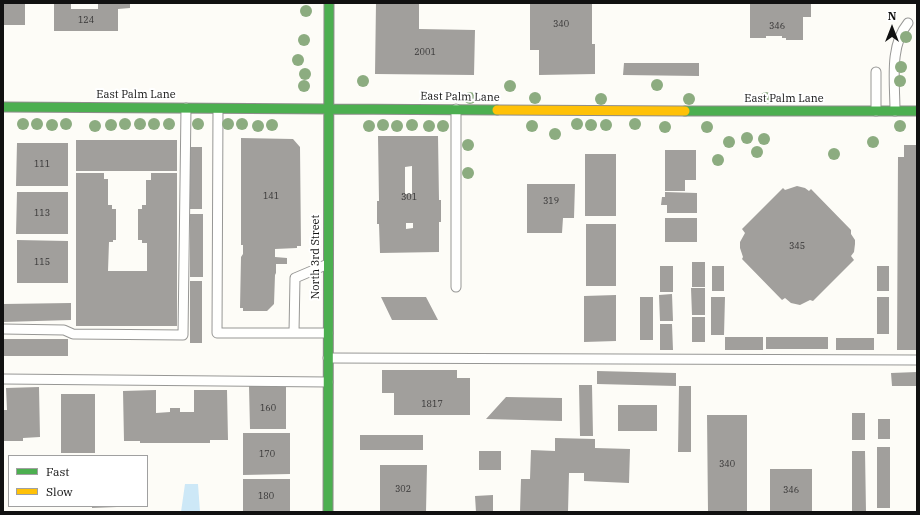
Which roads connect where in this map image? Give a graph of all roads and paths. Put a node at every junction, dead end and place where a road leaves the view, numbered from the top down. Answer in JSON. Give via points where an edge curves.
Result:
{"nodes":[{"id":1,"x":329,"y":3,"type":"edge"},
{"id":2,"x":908,"y":23,"type":"dead end"},
{"id":3,"x":876,"y":72,"type":"dead end"},
{"id":4,"x":3,"y":106,"type":"edge"},
{"id":5,"x":186,"y":107,"type":"junction"},
{"id":6,"x":218,"y":107,"type":"junction"},
{"id":7,"x":329,"y":108,"type":"junction"},
{"id":8,"x":456,"y":109,"type":"junction"},
{"id":9,"x":876,"y":111,"type":"junction"},
{"id":10,"x":895,"y":111,"type":"junction"},
{"id":11,"x":917,"y":111,"type":"edge"},
{"id":12,"x":328,"y":264,"type":"junction"},
{"id":13,"x":456,"y":287,"type":"dead end"},
{"id":14,"x":3,"y":329,"type":"edge"},
{"id":15,"x":294,"y":332,"type":"junction"},
{"id":16,"x":328,"y":333,"type":"junction"},
{"id":17,"x":328,"y":358,"type":"junction"},
{"id":18,"x":917,"y":360,"type":"edge"},
{"id":19,"x":3,"y":379,"type":"edge"},
{"id":20,"x":328,"y":382,"type":"junction"},
{"id":21,"x":328,"y":512,"type":"edge"}],
"edges":[{"from":1,"to":7,"type":"street","name":"North 3rd Street"},
{"from":2,"to":10,"type":"lane","via":[[896,52]]},
{"from":3,"to":9,"type":"lane"},
{"from":4,"to":5,"type":"street","name":"East Palm Lane"},
{"from":5,"to":6,"type":"street","name":"East Palm Lane"},
{"from":5,"to":14,"type":"lane","via":[[183,336],[73,334],[64,330]]},
{"from":6,"to":7,"type":"street","name":"East Palm Lane"},
{"from":6,"to":15,"type":"lane","via":[[217,332]]},
{"from":7,"to":8,"type":"street","name":"East Palm Lane"},
{"from":7,"to":12,"type":"street","name":"North 3rd Street"},
{"from":8,"to":9,"type":"street","name":"East Palm Lane"},
{"from":8,"to":13,"type":"lane"},
{"from":9,"to":10,"type":"street","name":"East Palm Lane"},
{"from":10,"to":11,"type":"street","name":"East Palm Lane"},
{"from":12,"to":15,"type":"lane","via":[[295,278]]},
{"from":12,"to":16,"type":"street","name":"North 3rd Street"},
{"from":15,"to":16,"type":"lane"},
{"from":16,"to":17,"type":"street","name":"North 3rd Street"},
{"from":17,"to":18,"type":"lane"},
{"from":17,"to":20,"type":"street","name":"North 3rd Street"},
{"from":19,"to":20,"type":"lane"},
{"from":20,"to":21,"type":"street","name":"North 3rd Street"}]}
